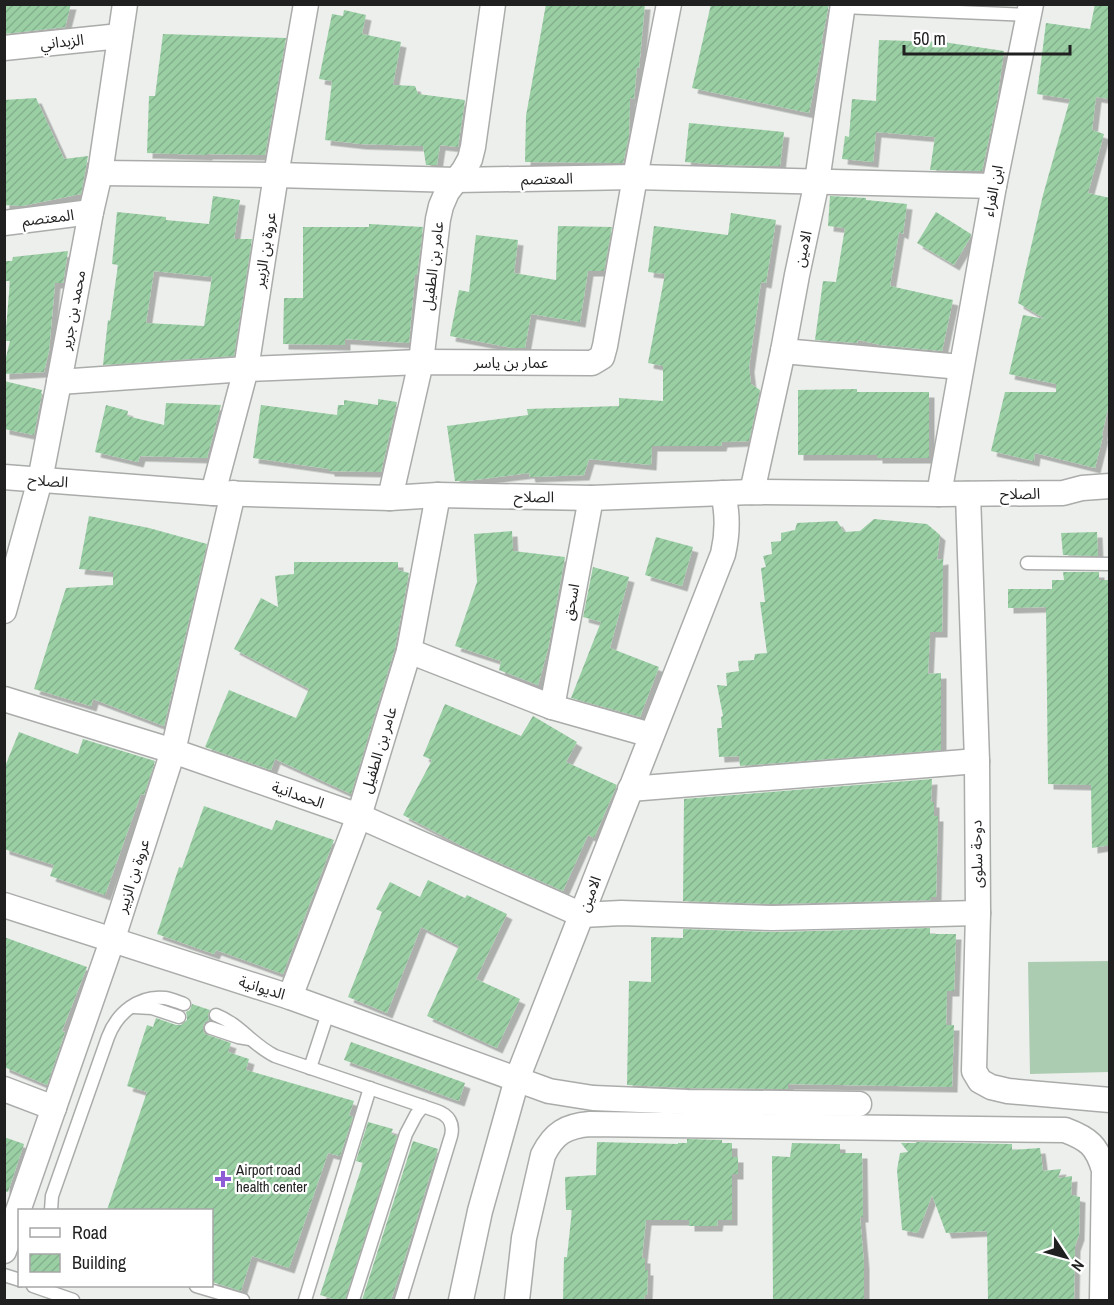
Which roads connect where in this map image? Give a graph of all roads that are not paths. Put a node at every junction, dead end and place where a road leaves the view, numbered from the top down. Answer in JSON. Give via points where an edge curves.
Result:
{"nodes":[{"id":1,"x":125,"y":4,"type":"edge"},
{"id":2,"x":306,"y":4,"type":"edge"},
{"id":3,"x":493,"y":4,"type":"edge"},
{"id":4,"x":669,"y":4,"type":"edge"},
{"id":5,"x":843,"y":6,"type":"edge"},
{"id":6,"x":1030,"y":10,"type":"edge"},
{"id":7,"x":120,"y":36,"type":"junction"},
{"id":8,"x":4,"y":48,"type":"edge"},
{"id":9,"x":100,"y":173,"type":"junction"},
{"id":10,"x":276,"y":175,"type":"junction"},
{"id":11,"x":635,"y":177,"type":"junction"},
{"id":12,"x":456,"y":180,"type":"junction"},
{"id":13,"x":817,"y":181,"type":"junction"},
{"id":14,"x":994,"y":186,"type":"junction"},
{"id":15,"x":91,"y":212,"type":"junction"},
{"id":16,"x":4,"y":223,"type":"edge"},
{"id":17,"x":783,"y":351,"type":"junction"},
{"id":18,"x":421,"y":362,"type":"junction"},
{"id":19,"x":961,"y":368,"type":"junction"},
{"id":20,"x":246,"y":369,"type":"junction"},
{"id":21,"x":59,"y":382,"type":"junction"},
{"id":22,"x":4,"y":477,"type":"edge"},
{"id":23,"x":39,"y":480,"type":"junction"},
{"id":24,"x":1110,"y":486,"type":"edge"},
{"id":25,"x":752,"y":492,"type":"junction"},
{"id":26,"x":223,"y":493,"type":"junction"},
{"id":27,"x":723,"y":493,"type":"junction"},
{"id":28,"x":1064,"y":493,"type":"junction"},
{"id":29,"x":939,"y":494,"type":"junction"},
{"id":30,"x":968,"y":494,"type":"junction"},
{"id":31,"x":438,"y":495,"type":"junction"},
{"id":32,"x":390,"y":498,"type":"junction"},
{"id":33,"x":591,"y":498,"type":"junction"},
{"id":34,"x":1110,"y":503,"type":"edge"},
{"id":35,"x":1027,"y":563,"type":"dead end"},
{"id":36,"x":1110,"y":564,"type":"edge"},
{"id":37,"x":4,"y":611,"type":"edge"},
{"id":38,"x":409,"y":651,"type":"junction"},
{"id":39,"x":4,"y":699,"type":"edge"},
{"id":40,"x":552,"y":707,"type":"junction"},
{"id":41,"x":651,"y":735,"type":"junction"},
{"id":42,"x":173,"y":751,"type":"junction"},
{"id":43,"x":976,"y":761,"type":"junction"},
{"id":44,"x":630,"y":789,"type":"junction"},
{"id":45,"x":358,"y":816,"type":"junction"},
{"id":46,"x":4,"y":905,"type":"edge"},
{"id":47,"x":978,"y":913,"type":"junction"},
{"id":48,"x":582,"y":915,"type":"junction"},
{"id":49,"x":112,"y":941,"type":"junction"},
{"id":50,"x":290,"y":997,"type":"junction"},
{"id":51,"x":184,"y":1004,"type":"dead end"},
{"id":52,"x":130,"y":1007,"type":"junction"},
{"id":53,"x":329,"y":1010,"type":"junction"},
{"id":54,"x":216,"y":1015,"type":"dead end"},
{"id":55,"x":179,"y":1017,"type":"dead end"},
{"id":56,"x":211,"y":1028,"type":"dead end"},
{"id":57,"x":250,"y":1039,"type":"junction"},
{"id":58,"x":310,"y":1068,"type":"junction"},
{"id":59,"x":517,"y":1079,"type":"junction"},
{"id":60,"x":370,"y":1088,"type":"junction"},
{"id":61,"x":4,"y":1089,"type":"edge"},
{"id":62,"x":1110,"y":1101,"type":"edge"},
{"id":63,"x":859,"y":1104,"type":"dead end"},
{"id":64,"x":423,"y":1106,"type":"junction"},
{"id":65,"x":54,"y":1108,"type":"junction"},
{"id":66,"x":1107,"y":1202,"type":"edge"},
{"id":67,"x":19,"y":1209,"type":"edge"},
{"id":68,"x":51,"y":1209,"type":"edge"},
{"id":69,"x":18,"y":1211,"type":"edge"},
{"id":70,"x":4,"y":1251,"type":"edge"},
{"id":71,"x":36,"y":1287,"type":"edge"},
{"id":72,"x":199,"y":1287,"type":"edge"},
{"id":73,"x":73,"y":1300,"type":"edge"},
{"id":74,"x":243,"y":1300,"type":"edge"},
{"id":75,"x":305,"y":1300,"type":"edge"},
{"id":76,"x":353,"y":1300,"type":"edge"},
{"id":77,"x":401,"y":1300,"type":"edge"},
{"id":78,"x":461,"y":1300,"type":"edge"},
{"id":79,"x":517,"y":1300,"type":"edge"},
{"id":80,"x":1102,"y":1300,"type":"edge"}],
"edges":[{"from":1,"to":7,"type":"street","name":"محمد بن جرير"},
{"from":2,"to":10,"type":"street","name":"عروة بن الزبير"},
{"from":3,"to":12,"type":"street","name":"عامر بن الطفيل","via":[[473,147]]},
{"from":4,"to":11,"type":"street","name":"عمار بن ياسر"},
{"from":5,"to":6,"type":"lane","name":"ابن الفراء"},
{"from":5,"to":13,"type":"street","name":"الامين"},
{"from":6,"to":14,"type":"street","name":"ابن الفراء"},
{"from":7,"to":8,"type":"street","name":"الزبداني"},
{"from":7,"to":9,"type":"street","name":"محمد بن جرير"},
{"from":9,"to":10,"type":"street","name":"المعتصم"},
{"from":9,"to":15,"type":"street","name":"محمد بن جرير"},
{"from":10,"to":12,"type":"street","name":"المعتصم"},
{"from":10,"to":20,"type":"street","name":"عروة بن الزبير"},
{"from":11,"to":12,"type":"street","name":"المعتصم"},
{"from":11,"to":13,"type":"street","name":"المعتصم"},
{"from":11,"to":18,"type":"street","name":"عمار بن ياسر","via":[[602,357],[592,363]]},
{"from":12,"to":18,"type":"street","name":"عامر بن الطفيل","via":[[447,192],[438,219]]},
{"from":13,"to":14,"type":"street","name":"المعتصم"},
{"from":13,"to":17,"type":"street","name":"الامين"},
{"from":14,"to":19,"type":"street","name":"ابن الفراء"},
{"from":15,"to":16,"type":"street","name":"المعتصم"},
{"from":15,"to":21,"type":"street","name":"محمد بن جرير"},
{"from":17,"to":19,"type":"street"},
{"from":17,"to":25,"type":"street","name":"الامين"},
{"from":18,"to":20,"type":"street","name":"عمار بن ياسر"},
{"from":18,"to":32,"type":"street","name":"عامر بن الطفيل"},
{"from":19,"to":29,"type":"street","name":"ابن الفراء"},
{"from":20,"to":21,"type":"street","name":"عمار بن ياسر"},
{"from":20,"to":26,"type":"street","name":"عروة بن الزبير"},
{"from":21,"to":23,"type":"street","name":"محمد بن جرير"},
{"from":22,"to":23,"type":"street","name":"الصلاح"},
{"from":23,"to":26,"type":"street","name":"الصلاح"},
{"from":23,"to":37,"type":"street","name":"محمد بن جرير"},
{"from":24,"to":28,"type":"street","name":"الصلاح"},
{"from":25,"to":27,"type":"street","name":"الصلاح"},
{"from":25,"to":29,"type":"street","name":"الصلاح"},
{"from":26,"to":32,"type":"street","name":"الصلاح"},
{"from":26,"to":42,"type":"street","name":"عروة بن الزبير"},
{"from":27,"to":33,"type":"street","name":"الصلاح"},
{"from":27,"to":41,"type":"street","name":"الامين","via":[[728,523],[723,554]]},
{"from":28,"to":30,"type":"street","name":"الصلاح"},
{"from":28,"to":34,"type":"street","name":"الصلاح","via":[[1081,500]]},
{"from":29,"to":30,"type":"street","name":"الصلاح"},
{"from":30,"to":43,"type":"street","name":"دوحة سلوى"},
{"from":31,"to":32,"type":"street","name":"الصلاح"},
{"from":31,"to":33,"type":"street","name":"الصلاح"},
{"from":31,"to":38,"type":"street","name":"عامر بن الطفيل"},
{"from":33,"to":40,"type":"street","name":"اسحق"},
{"from":35,"to":36,"type":"lane"},
{"from":38,"to":40,"type":"street"},
{"from":38,"to":45,"type":"street","name":"عامر بن الطفيل"},
{"from":39,"to":42,"type":"street","name":"الحمدانية"},
{"from":40,"to":41,"type":"street"},
{"from":41,"to":44,"type":"street","name":"الامين"},
{"from":42,"to":45,"type":"street","name":"الحمدانية"},
{"from":42,"to":49,"type":"street","name":"عروة بن الزبير"},
{"from":43,"to":44,"type":"street"},
{"from":43,"to":47,"type":"street","name":"دوحة سلوى"},
{"from":44,"to":48,"type":"street","name":"الامين"},
{"from":45,"to":48,"type":"street","name":"الحمدانية"},
{"from":45,"to":50,"type":"street","name":"عامر بن الطفيل"},
{"from":46,"to":49,"type":"street","name":"الديوانية"},
{"from":47,"to":48,"type":"street","via":[[773,918],[621,912]]},
{"from":47,"to":62,"type":"street","name":"دوحة سلوى","via":[[974,1071],[980,1081],[1008,1091]]},
{"from":48,"to":59,"type":"street","name":"الامين"},
{"from":49,"to":50,"type":"street","name":"الديوانية"},
{"from":49,"to":65,"type":"street","name":"عروة بن الزبير"},
{"from":50,"to":53,"type":"street","name":"الديوانية"},
{"from":51,"to":52,"type":"lane","via":[[156,998]]},
{"from":52,"to":55,"type":"lane","via":[[152,1008]]},
{"from":52,"to":68,"type":"lane","via":[[111,1028],[52,1196]]},
{"from":53,"to":58,"type":"lane"},
{"from":53,"to":59,"type":"street","name":"الديوانية"},
{"from":54,"to":57,"type":"lane","via":[[234,1024]]},
{"from":56,"to":57,"type":"lane"},
{"from":57,"to":58,"type":"lane","via":[[266,1052]]},
{"from":58,"to":60,"type":"lane"},
{"from":59,"to":63,"type":"street","name":"الديوانية","via":[[549,1091],[593,1098]]},
{"from":59,"to":78,"type":"street","name":"الامين","via":[[480,1211]]},
{"from":60,"to":64,"type":"lane"},
{"from":60,"to":75,"type":"lane"},
{"from":61,"to":65,"type":"street"},
{"from":64,"to":76,"type":"lane","via":[[406,1134]]},
{"from":64,"to":77,"type":"lane","via":[[443,1113],[452,1130]]},
{"from":65,"to":67,"type":"street","name":"عروة بن الزبير"},
{"from":66,"to":79,"type":"street","via":[[1100,1156],[1079,1135],[1065,1130],[578,1125],[556,1135],[543,1155],[524,1238]]},
{"from":66,"to":80,"type":"street"},
{"from":69,"to":70,"type":"street","name":"عروة بن الزبير"},
{"from":71,"to":73,"type":"lane"},
{"from":72,"to":74,"type":"lane"}]}
